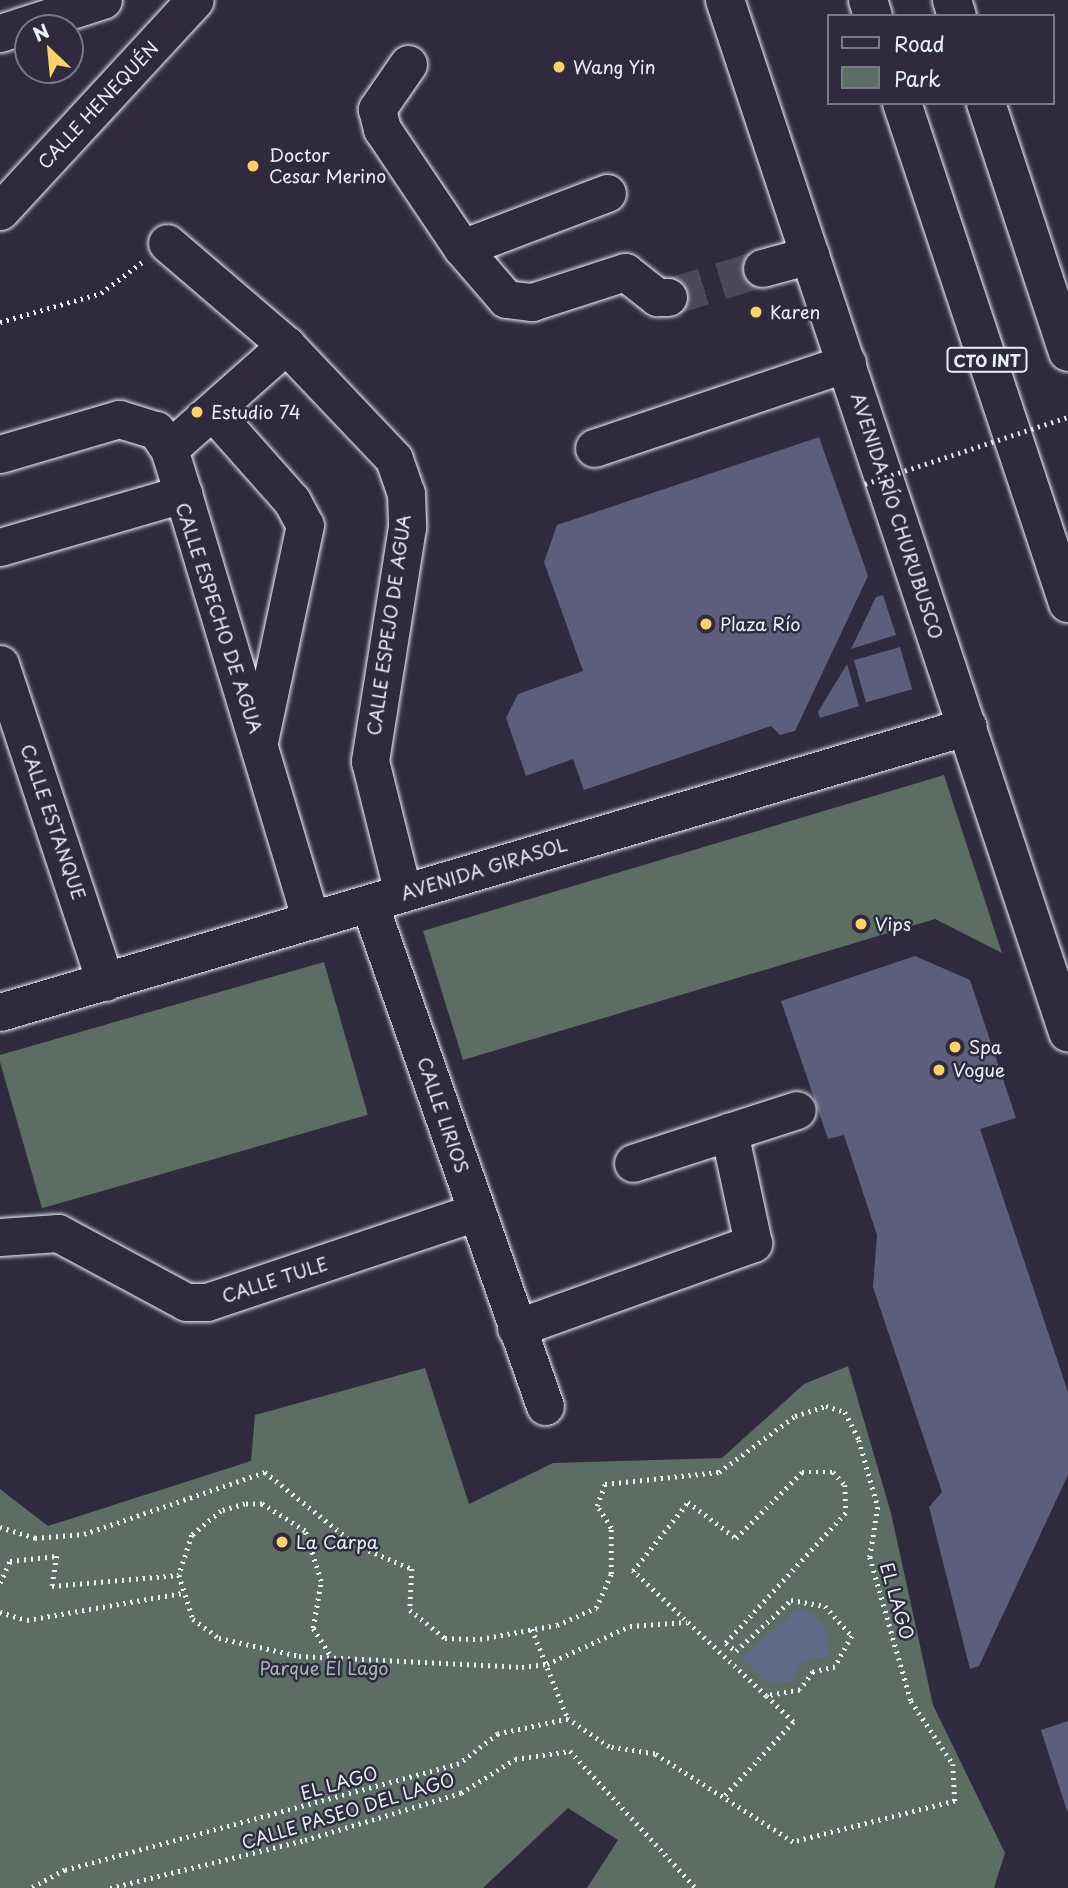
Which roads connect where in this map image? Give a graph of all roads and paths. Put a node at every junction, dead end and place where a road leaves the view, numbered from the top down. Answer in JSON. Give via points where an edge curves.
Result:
{"nodes":[{"id":1,"x":103,"y":0,"type":"edge"},
{"id":2,"x":195,"y":0,"type":"edge"},
{"id":3,"x":725,"y":0,"type":"edge"},
{"id":4,"x":0,"y":33,"type":"edge"},
{"id":5,"x":408,"y":64,"type":"dead end"},
{"id":6,"x":903,"y":105,"type":"edge"},
{"id":7,"x":987,"y":105,"type":"edge"},
{"id":8,"x":607,"y":193,"type":"dead end"},
{"id":9,"x":0,"y":211,"type":"edge"},
{"id":10,"x":167,"y":243,"type":"joint"},
{"id":11,"x":462,"y":248,"type":"junction"},
{"id":12,"x":810,"y":256,"type":"junction"},
{"id":13,"x":762,"y":268,"type":"tunnel mouth"},
{"id":14,"x":668,"y":297,"type":"tunnel mouth"},
{"id":15,"x":0,"y":321,"type":"edge"},
{"id":16,"x":286,"y":345,"type":"junction"},
{"id":17,"x":1068,"y":352,"type":"edge"},
{"id":18,"x":846,"y":363,"type":"junction"},
{"id":19,"x":213,"y":412,"type":"junction"},
{"id":20,"x":1068,"y":417,"type":"edge"},
{"id":21,"x":594,"y":448,"type":"dead end"},
{"id":22,"x":169,"y":449,"type":"junction"},
{"id":23,"x":0,"y":454,"type":"edge"},
{"id":24,"x":865,"y":484,"type":"dead end"},
{"id":25,"x":183,"y":494,"type":"junction"},
{"id":26,"x":0,"y":547,"type":"edge"},
{"id":27,"x":1068,"y":603,"type":"edge"},
{"id":28,"x":0,"y":664,"type":"edge"},
{"id":29,"x":968,"y":726,"type":"junction"},
{"id":30,"x":259,"y":743,"type":"junction"},
{"id":31,"x":386,"y":898,"type":"junction"},
{"id":32,"x":311,"y":920,"type":"junction"},
{"id":33,"x":105,"y":982,"type":"junction"},
{"id":34,"x":0,"y":1012,"type":"edge"},
{"id":35,"x":1068,"y":1032,"type":"edge"},
{"id":36,"x":797,"y":1110,"type":"dead end"},
{"id":37,"x":729,"y":1132,"type":"junction"},
{"id":38,"x":633,"y":1163,"type":"dead end"},
{"id":39,"x":476,"y":1212,"type":"junction"},
{"id":40,"x":0,"y":1237,"type":"edge"},
{"id":41,"x":516,"y":1328,"type":"junction"},
{"id":42,"x":545,"y":1406,"type":"dead end"},
{"id":43,"x":0,"y":1527,"type":"edge"},
{"id":44,"x":179,"y":1575,"type":"junction"},
{"id":45,"x":0,"y":1583,"type":"edge"},
{"id":46,"x":181,"y":1593,"type":"junction"},
{"id":47,"x":0,"y":1612,"type":"edge"},
{"id":48,"x":687,"y":1622,"type":"junction"},
{"id":49,"x":532,"y":1629,"type":"junction"},
{"id":50,"x":329,"y":1654,"type":"junction"},
{"id":51,"x":547,"y":1664,"type":"junction"},
{"id":52,"x":766,"y":1696,"type":"junction"},
{"id":53,"x":568,"y":1718,"type":"junction"},
{"id":54,"x":726,"y":1795,"type":"junction"},
{"id":55,"x":31,"y":1888,"type":"edge"},
{"id":56,"x":110,"y":1888,"type":"edge"},
{"id":57,"x":696,"y":1888,"type":"edge"}],
"edges":[{"from":1,"to":4,"type":"street"},
{"from":2,"to":9,"type":"street","name":"CALLE HENEQUÉN"},
{"from":3,"to":12,"type":"main road","name":"AVENIDA RÍO CHURUBUSCO"},
{"from":5,"to":11,"type":"street","via":[[377,109],[382,129]]},
{"from":6,"to":27,"type":"main road","number":"CTO INT"},
{"from":7,"to":17,"type":"main road"},
{"from":8,"to":11,"type":"street"},
{"from":10,"to":15,"type":"path","via":[[101,293]]},
{"from":10,"to":16,"type":"street","name":"CALLE ESPEJO DE AGUA"},
{"from":11,"to":14,"type":"street","via":[[506,299],[521,304],[625,271],[657,297]]},
{"from":12,"to":13,"type":"street"},
{"from":12,"to":18,"type":"main road","name":"AVENIDA RÍO CHURUBUSCO"},
{"from":16,"to":19,"type":"street"},
{"from":16,"to":31,"type":"street","name":"CALLE ESPEJO DE AGUA","via":[[394,459],[407,493],[407,527],[370,761]]},
{"from":18,"to":21,"type":"street"},
{"from":18,"to":29,"type":"main road","name":"AVENIDA RÍO CHURUBUSCO"},
{"from":19,"to":22,"type":"street"},
{"from":19,"to":30,"type":"street","via":[[292,501],[305,525]]},
{"from":20,"to":24,"type":"path","bridge":true},
{"from":22,"to":23,"type":"street","via":[[156,430],[119,419]]},
{"from":22,"to":25,"type":"street"},
{"from":25,"to":26,"type":"street","name":"CALLE ESPECHO DE AGUA"},
{"from":25,"to":30,"type":"street","name":"CALLE ESPECHO DE AGUA"},
{"from":28,"to":33,"type":"street","name":"CALLE ESTANQUE"},
{"from":29,"to":31,"type":"street","name":"AVENIDA GIRASOL"},
{"from":29,"to":35,"type":"main road","name":"AVENIDA RÍO CHURUBUSCO"},
{"from":30,"to":32,"type":"street","name":"CALLE ESPECHO DE AGUA"},
{"from":31,"to":32,"type":"street","name":"AVENIDA GIRASOL"},
{"from":31,"to":39,"type":"street","name":"CALLE LIRIOS"},
{"from":32,"to":33,"type":"street","name":"AVENIDA GIRASOL"},
{"from":33,"to":34,"type":"street","name":"AVENIDA GIRASOL"},
{"from":36,"to":37,"type":"street"},
{"from":37,"to":38,"type":"street"},
{"from":37,"to":41,"type":"street","via":[[753,1243]]},
{"from":39,"to":40,"type":"street","name":"CALLE TULE","via":[[208,1302],[186,1302],[58,1233]]},
{"from":39,"to":41,"type":"street","name":"CALLE LIRIOS"},
{"from":41,"to":42,"type":"street","name":"CALLE LIRIOS"},
{"from":43,"to":49,"type":"path","name":"EL LAGO","via":[[35,1538],[84,1534],[265,1472],[356,1545],[412,1569],[410,1610],[445,1638]]},
{"from":44,"to":45,"type":"path","via":[[52,1586],[57,1556],[10,1561]]},
{"from":44,"to":46,"type":"path"},
{"from":44,"to":50,"type":"path","via":[[192,1535],[220,1511],[262,1504],[305,1531],[321,1581],[313,1628]]},
{"from":46,"to":47,"type":"path","via":[[27,1620]]},
{"from":46,"to":50,"type":"path","via":[[193,1619],[219,1638],[299,1656]]},
{"from":48,"to":51,"type":"path","via":[[630,1626]]},
{"from":48,"to":52,"type":"path"},
{"from":48,"to":52,"type":"path","via":[[633,1571],[688,1502],[736,1538],[802,1472],[832,1472],[845,1485],[846,1513],[726,1643],[736,1651],[791,1600],[825,1606],[852,1636],[835,1667],[813,1672],[800,1690]]},
{"from":49,"to":51,"type":"path"},
{"from":49,"to":54,"type":"path","name":"EL LAGO","via":[[596,1608],[611,1574],[611,1528],[597,1506],[605,1484],[719,1472],[795,1416],[826,1406],[845,1412],[878,1507],[870,1557],[911,1701],[953,1764],[956,1801],[793,1842]]},
{"from":50,"to":51,"type":"path","via":[[383,1664]]},
{"from":51,"to":53,"type":"path"},
{"from":52,"to":54,"type":"path","via":[[793,1722]]},
{"from":53,"to":54,"type":"path","name":"EL LAGO","via":[[610,1747],[655,1754]]},
{"from":53,"to":55,"type":"path","name":"EL LAGO","via":[[498,1734],[459,1764],[65,1870]]},
{"from":56,"to":57,"type":"path","name":"CALLE PASEO DEL LAGO","via":[[305,1840],[461,1793],[516,1759],[570,1751]]}]}
